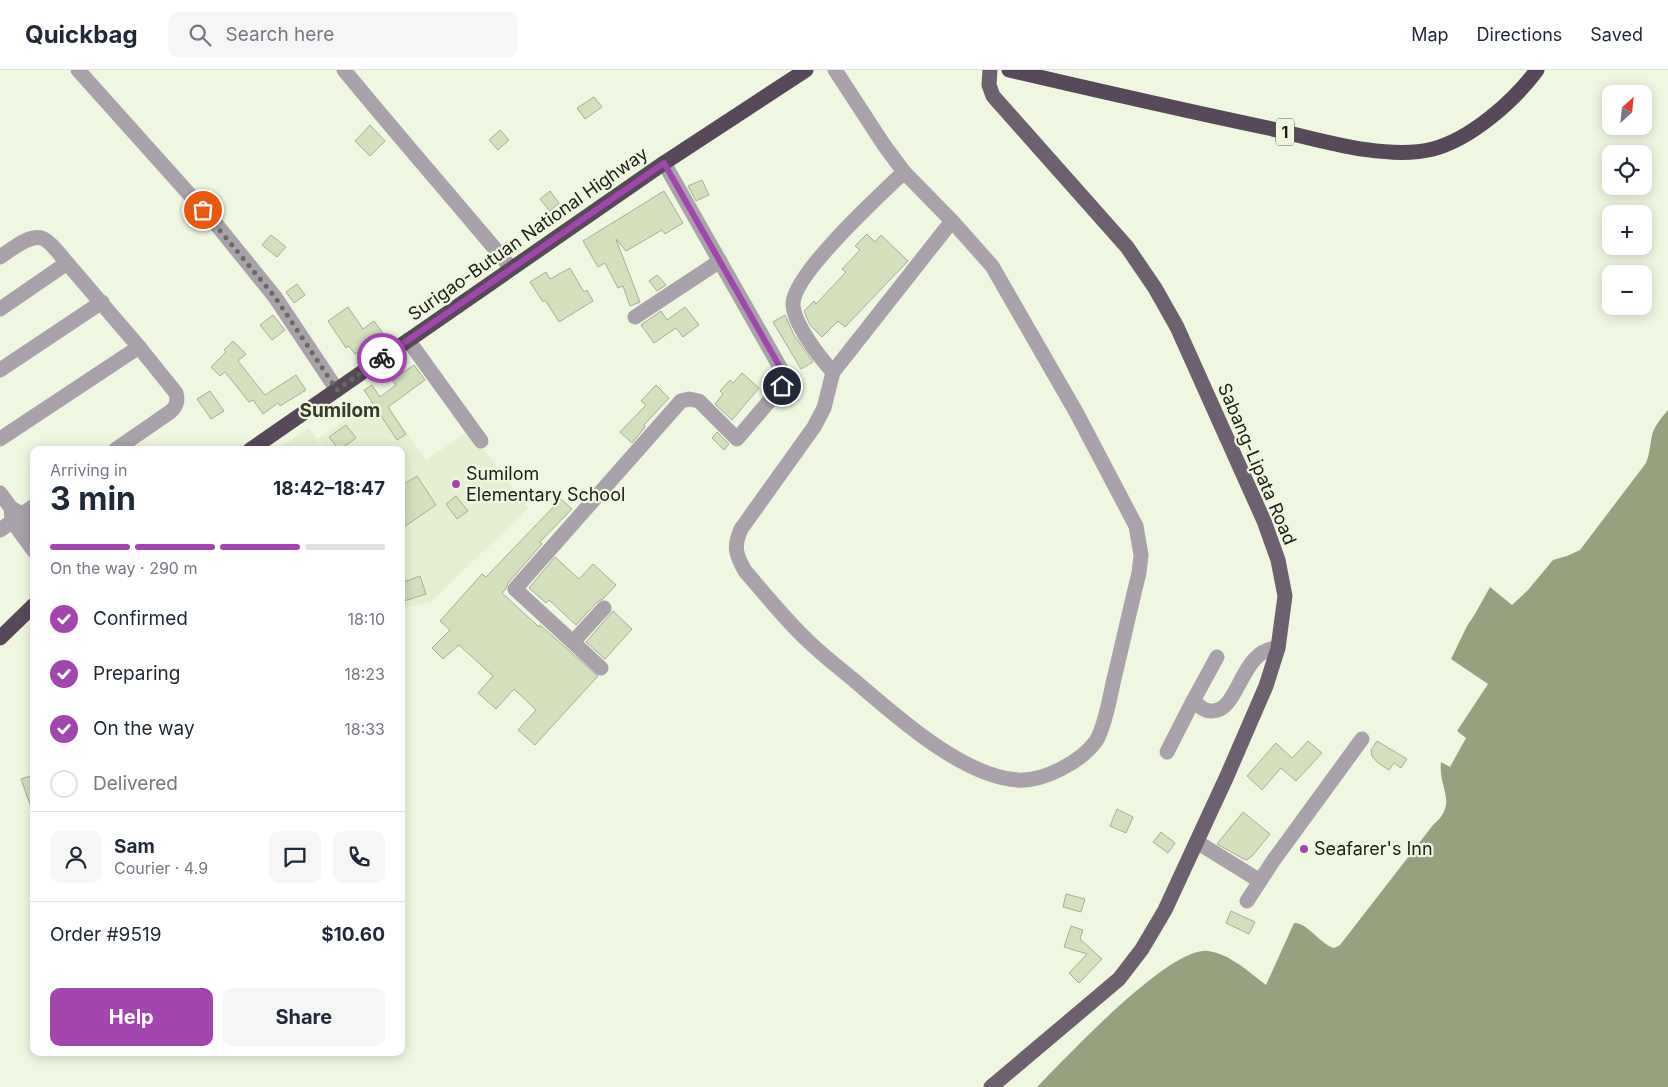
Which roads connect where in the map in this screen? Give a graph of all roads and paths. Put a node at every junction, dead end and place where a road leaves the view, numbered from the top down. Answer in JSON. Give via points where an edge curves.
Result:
{"nodes":[{"id":1,"x":344,"y":70,"type":"edge"},
{"id":2,"x":806,"y":70,"type":"edge"},
{"id":3,"x":835,"y":70,"type":"edge"},
{"id":4,"x":990,"y":70,"type":"edge"},
{"id":5,"x":1009,"y":70,"type":"edge"},
{"id":6,"x":1537,"y":70,"type":"edge"},
{"id":7,"x":81,"y":71,"type":"edge"},
{"id":8,"x":664,"y":163,"type":"junction"},
{"id":9,"x":904,"y":172,"type":"junction"},
{"id":10,"x":952,"y":221,"type":"junction"},
{"id":11,"x":0,"y":257,"type":"edge"},
{"id":12,"x":720,"y":261,"type":"junction"},
{"id":13,"x":67,"y":262,"type":"junction"},
{"id":14,"x":511,"y":268,"type":"junction"},
{"id":15,"x":102,"y":302,"type":"junction"},
{"id":16,"x":0,"y":309,"type":"edge"},
{"id":17,"x":635,"y":318,"type":"dead end"},
{"id":18,"x":408,"y":340,"type":"junction"},
{"id":19,"x":140,"y":347,"type":"junction"},
{"id":20,"x":0,"y":370,"type":"edge"},
{"id":21,"x":833,"y":372,"type":"junction"},
{"id":22,"x":337,"y":390,"type":"junction"},
{"id":23,"x":0,"y":439,"type":"edge"},
{"id":24,"x":481,"y":441,"type":"dead end"},
{"id":25,"x":121,"y":446,"type":"edge"},
{"id":26,"x":256,"y":446,"type":"edge"},
{"id":27,"x":0,"y":493,"type":"edge"},
{"id":28,"x":16,"y":516,"type":"edge"},
{"id":29,"x":30,"y":527,"type":"edge"},
{"id":30,"x":30,"y":543,"type":"edge"},
{"id":31,"x":604,"y":608,"type":"dead end"},
{"id":32,"x":30,"y":609,"type":"edge"},
{"id":33,"x":0,"y":638,"type":"edge"},
{"id":34,"x":573,"y":642,"type":"junction"},
{"id":35,"x":1278,"y":648,"type":"junction"},
{"id":36,"x":1217,"y":657,"type":"dead end"},
{"id":37,"x":601,"y":668,"type":"dead end"},
{"id":38,"x":1193,"y":701,"type":"junction"},
{"id":39,"x":1362,"y":739,"type":"dead end"},
{"id":40,"x":1167,"y":752,"type":"dead end"},
{"id":41,"x":1197,"y":842,"type":"junction"},
{"id":42,"x":1260,"y":881,"type":"junction"},
{"id":43,"x":1247,"y":901,"type":"dead end"},
{"id":44,"x":991,"y":1087,"type":"edge"}],
"edges":[{"from":1,"to":14,"type":"street"},
{"from":2,"to":8,"type":"highway","name":"Surigao-Butuan National Highway"},
{"from":3,"to":9,"type":"street"},
{"from":4,"to":35,"type":"main road","name":"Sabang-Lipata Road","via":[[989,85],[993,96],[1127,247],[1177,327],[1264,521],[1278,560],[1285,596]]},
{"from":5,"to":6,"type":"highway","number":"1","via":[[1131,99],[1394,153],[1434,148],[1458,138],[1495,114]]},
{"from":7,"to":22,"type":"street","via":[[216,224],[275,297]]},
{"from":8,"to":12,"type":"street"},
{"from":8,"to":14,"type":"highway","name":"Surigao-Butuan National Highway"},
{"from":9,"to":10,"type":"street"},
{"from":9,"to":21,"type":"street","via":[[866,208],[797,286],[794,315],[818,355]]},
{"from":10,"to":21,"type":"street"},
{"from":10,"to":21,"type":"street","via":[[992,266],[1076,412],[1136,526],[1140,541],[1139,572],[1108,708],[1097,740],[1070,764],[1033,780],[1017,780],[980,770],[938,747],[892,713],[805,639],[745,571],[736,549],[738,534],[814,428],[824,408]]},
{"from":11,"to":13,"type":"street","via":[[37,237]]},
{"from":12,"to":17,"type":"street"},
{"from":12,"to":34,"type":"street","via":[[785,376],[782,386],[737,439],[699,401],[680,401],[514,589]]},
{"from":13,"to":15,"type":"street"},
{"from":13,"to":16,"type":"street"},
{"from":14,"to":18,"type":"highway","name":"Surigao-Butuan National Highway"},
{"from":15,"to":19,"type":"street"},
{"from":15,"to":20,"type":"street"},
{"from":18,"to":22,"type":"highway","name":"Surigao-Butuan National Highway"},
{"from":18,"to":24,"type":"street"},
{"from":19,"to":23,"type":"street"},
{"from":19,"to":25,"type":"street","via":[[178,400],[170,412]]},
{"from":22,"to":26,"type":"highway","name":"Surigao-Butuan National Highway"},
{"from":27,"to":28,"type":"street"},
{"from":28,"to":29,"type":"street"},
{"from":28,"to":30,"type":"street"},
{"from":31,"to":34,"type":"street"},
{"from":32,"to":33,"type":"highway"},
{"from":34,"to":37,"type":"street"},
{"from":35,"to":38,"type":"street","via":[[1265,650],[1252,660],[1224,706],[1209,711]]},
{"from":35,"to":41,"type":"main road","name":"Sabang-Lipata Road","via":[[1266,686]]},
{"from":36,"to":38,"type":"street"},
{"from":38,"to":40,"type":"street"},
{"from":39,"to":42,"type":"street"},
{"from":41,"to":42,"type":"street"},
{"from":41,"to":44,"type":"main road","name":"Sabang-Lipata Road","via":[[1165,910],[1119,979]]},
{"from":42,"to":43,"type":"street"}]}
